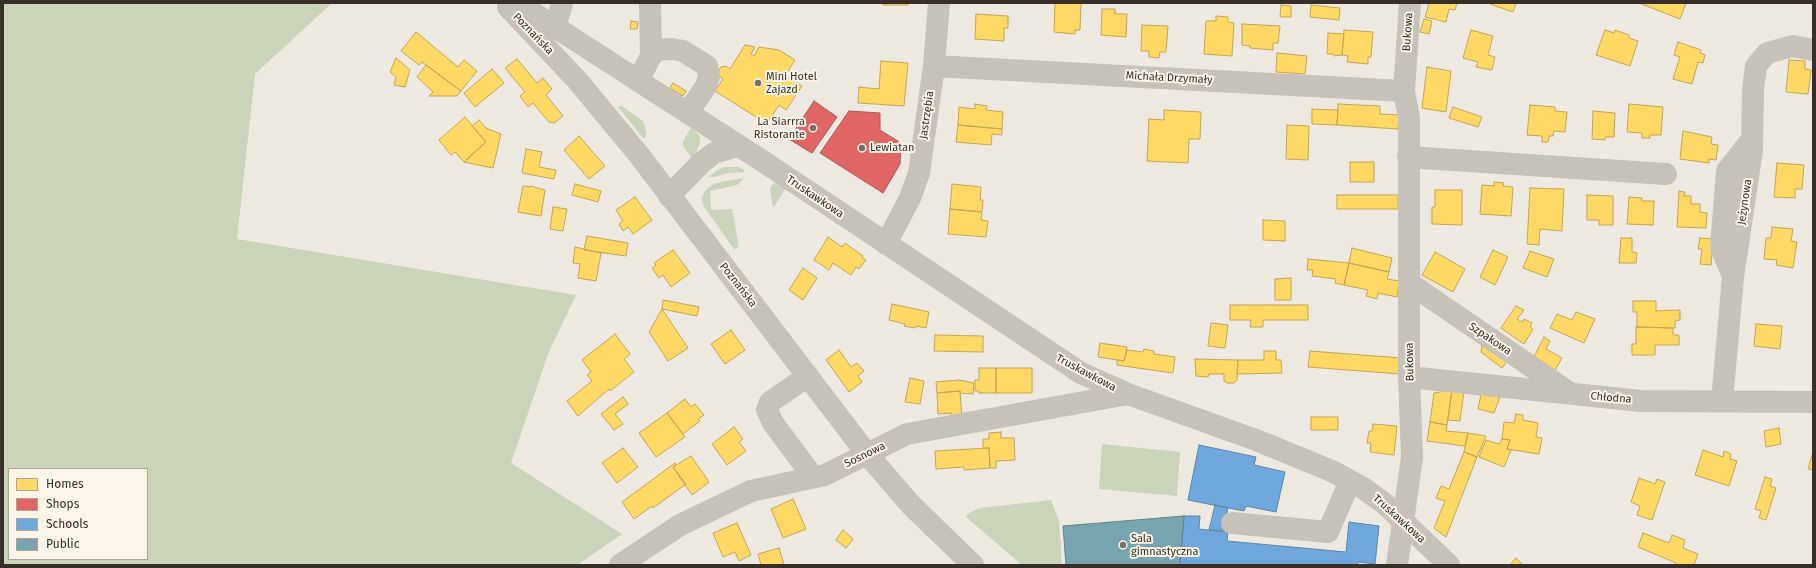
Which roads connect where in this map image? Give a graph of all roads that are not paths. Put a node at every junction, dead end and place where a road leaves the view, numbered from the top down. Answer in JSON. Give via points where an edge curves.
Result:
{"nodes":[{"id":1,"x":562,"y":3,"type":"edge"},
{"id":2,"x":650,"y":3,"type":"edge"},
{"id":3,"x":939,"y":3,"type":"edge"},
{"id":4,"x":1410,"y":3,"type":"edge"},
{"id":5,"x":515,"y":4,"type":"edge"},
{"id":6,"x":555,"y":28,"type":"junction"},
{"id":7,"x":1813,"y":50,"type":"edge"},
{"id":8,"x":651,"y":56,"type":"junction"},
{"id":9,"x":934,"y":66,"type":"junction"},
{"id":10,"x":638,"y":81,"type":"junction"},
{"id":11,"x":1404,"y":91,"type":"junction"},
{"id":12,"x":688,"y":113,"type":"junction"},
{"id":13,"x":738,"y":146,"type":"junction"},
{"id":14,"x":1408,"y":157,"type":"junction"},
{"id":15,"x":1666,"y":174,"type":"dead end"},
{"id":16,"x":669,"y":196,"type":"junction"},
{"id":17,"x":886,"y":244,"type":"junction"},
{"id":18,"x":1409,"y":283,"type":"junction"},
{"id":19,"x":808,"y":376,"type":"junction"},
{"id":20,"x":1409,"y":377,"type":"junction"},
{"id":21,"x":1128,"y":394,"type":"junction"},
{"id":22,"x":1572,"y":394,"type":"junction"},
{"id":23,"x":1722,"y":401,"type":"junction"},
{"id":24,"x":1813,"y":402,"type":"edge"},
{"id":25,"x":867,"y":454,"type":"junction"},
{"id":26,"x":813,"y":477,"type":"junction"},
{"id":27,"x":1350,"y":481,"type":"junction"},
{"id":28,"x":1403,"y":520,"type":"junction"},
{"id":29,"x":1232,"y":523,"type":"dead end"},
{"id":30,"x":620,"y":565,"type":"edge"},
{"id":31,"x":973,"y":565,"type":"edge"},
{"id":32,"x":1397,"y":565,"type":"edge"},
{"id":33,"x":1449,"y":565,"type":"edge"}],
"edges":[{"from":1,"to":6,"type":"street"},
{"from":2,"to":8,"type":"street"},
{"from":3,"to":9,"type":"street","name":"Jastrzębia"},
{"from":4,"to":11,"type":"street","name":"Bukowa"},
{"from":5,"to":6,"type":"street","name":"Truskawkowa"},
{"from":5,"to":16,"type":"street","name":"Poznańska","via":[[639,155]]},
{"from":6,"to":10,"type":"street","name":"Truskawkowa"},
{"from":7,"to":23,"type":"street","name":"Jeżynowa","via":[[1793,46],[1768,53],[1756,66],[1752,139],[1733,277]]},
{"from":8,"to":10,"type":"street"},
{"from":8,"to":12,"type":"street","via":[[657,50],[673,49],[683,51],[706,66],[709,76],[706,86]]},
{"from":9,"to":11,"type":"street","name":"Michała Drzymały"},
{"from":9,"to":17,"type":"street","name":"Jastrzębia","via":[[919,173],[910,198]]},
{"from":10,"to":12,"type":"street","name":"Truskawkowa"},
{"from":11,"to":14,"type":"street","name":"Bukowa","via":[[1409,118]]},
{"from":12,"to":13,"type":"street","name":"Truskawkowa"},
{"from":13,"to":16,"type":"street","via":[[714,153]]},
{"from":13,"to":17,"type":"street","name":"Truskawkowa"},
{"from":14,"to":15,"type":"street"},
{"from":14,"to":18,"type":"street","name":"Bukowa"},
{"from":16,"to":19,"type":"street","name":"Poznańska"},
{"from":17,"to":21,"type":"street","name":"Truskawkowa","via":[[1081,373]]},
{"from":18,"to":20,"type":"street","name":"Bukowa"},
{"from":18,"to":22,"type":"street","name":"Szpakowa"},
{"from":19,"to":25,"type":"street","name":"Poznańska"},
{"from":19,"to":26,"type":"street","via":[[770,402],[767,410],[773,423]]},
{"from":20,"to":22,"type":"street","name":"Chłodna"},
{"from":20,"to":28,"type":"street","name":"Bukowa","via":[[1412,457]]},
{"from":21,"to":25,"type":"street","name":"Sosnowa","via":[[907,434]]},
{"from":21,"to":27,"type":"street","name":"Truskawkowa","via":[[1263,443]]},
{"from":22,"to":23,"type":"street","name":"Chłodna","via":[[1641,401]]},
{"from":23,"to":24,"type":"street","name":"Chłodna"},
{"from":25,"to":26,"type":"street","name":"Sosnowa"},
{"from":25,"to":31,"type":"street","name":"Poznańska","via":[[911,505]]},
{"from":26,"to":30,"type":"street","name":"Sosnowa","via":[[751,491],[680,525]]},
{"from":27,"to":28,"type":"street","name":"Truskawkowa","via":[[1385,504]]},
{"from":27,"to":29,"type":"street","via":[[1328,532]]},
{"from":28,"to":32,"type":"street","name":"Bukowa"},
{"from":28,"to":33,"type":"street","name":"Truskawkowa"}]}
